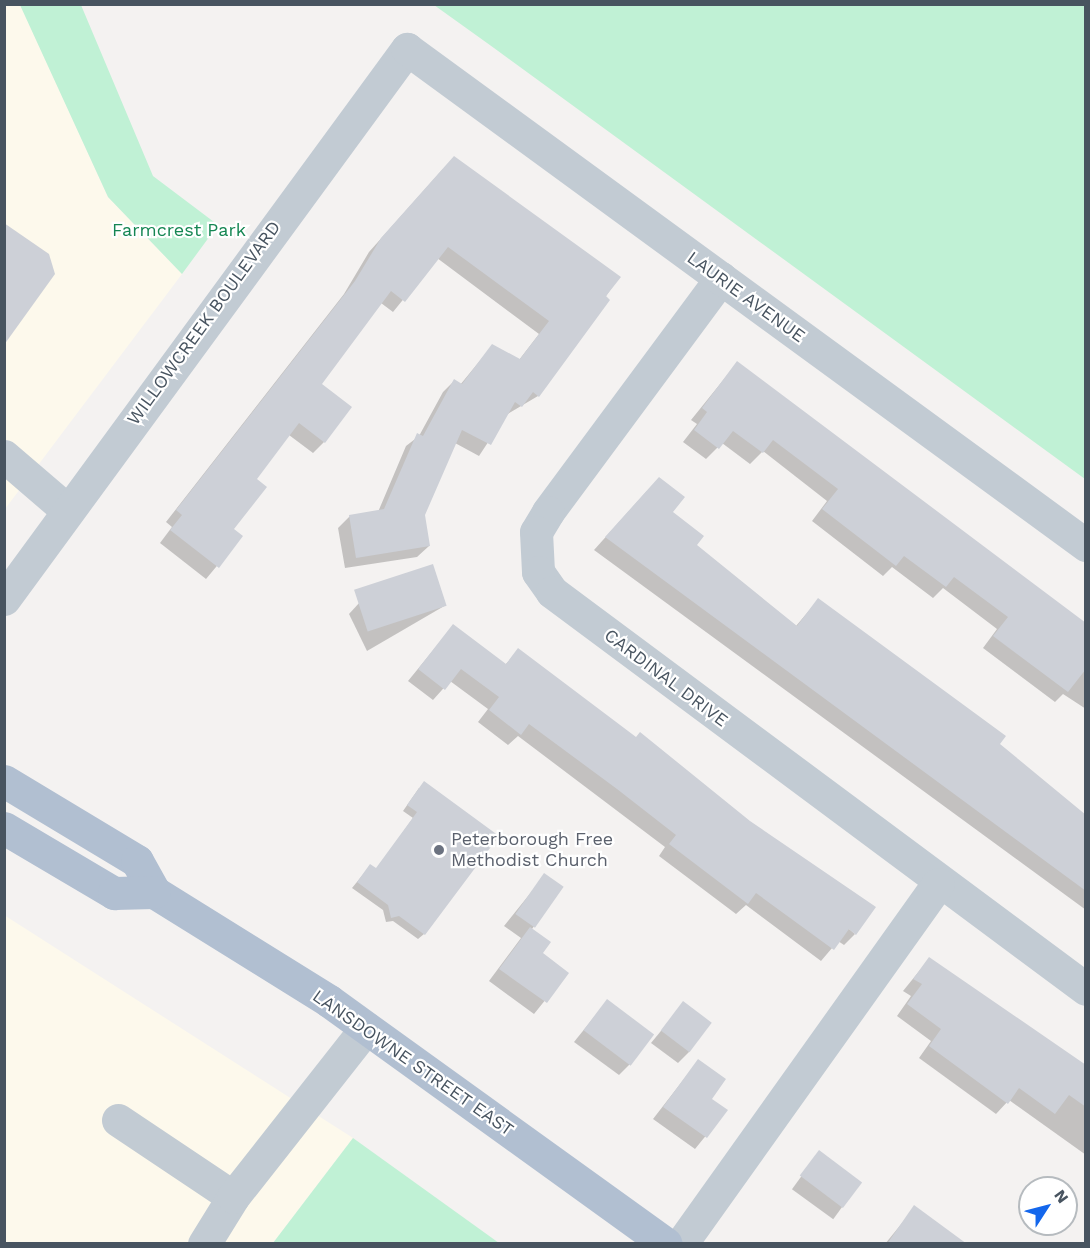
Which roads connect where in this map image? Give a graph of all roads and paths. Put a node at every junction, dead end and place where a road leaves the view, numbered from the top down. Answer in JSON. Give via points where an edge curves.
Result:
{"nodes":[{"id":1,"x":407,"y":49,"type":"joint"},
{"id":2,"x":721,"y":278,"type":"junction"},
{"id":3,"x":4,"y":456,"type":"edge"},
{"id":4,"x":67,"y":510,"type":"junction"},
{"id":5,"x":1086,"y":545,"type":"edge"},
{"id":6,"x":4,"y":599,"type":"edge"},
{"id":7,"x":4,"y":782,"type":"edge"},
{"id":8,"x":4,"y":828,"type":"edge"},
{"id":9,"x":938,"y":884,"type":"junction"},
{"id":10,"x":154,"y":892,"type":"junction"},
{"id":11,"x":1086,"y":989,"type":"edge"},
{"id":12,"x":366,"y":1028,"type":"junction"},
{"id":13,"x":118,"y":1120,"type":"dead end"},
{"id":14,"x":233,"y":1197,"type":"junction"},
{"id":15,"x":204,"y":1244,"type":"edge"},
{"id":16,"x":666,"y":1244,"type":"edge"},
{"id":17,"x":681,"y":1244,"type":"edge"}],
"edges":[{"from":1,"to":2,"type":"street","name":"LAURIE AVENUE"},
{"from":1,"to":4,"type":"street","name":"WILLOWCREEK BOULEVARD"},
{"from":2,"to":5,"type":"street","name":"LAURIE AVENUE"},
{"from":2,"to":9,"type":"street","name":"CARDINAL DRIVE","via":[[548,512],[536,532],[538,572],[552,592]]},
{"from":3,"to":4,"type":"street"},
{"from":4,"to":6,"type":"street","name":"WILLOWCREEK BOULEVARD"},
{"from":7,"to":10,"type":"main road","name":"LANSDOWNE STREET EAST","via":[[137,861]]},
{"from":8,"to":10,"type":"main road","via":[[114,893]]},
{"from":9,"to":11,"type":"street","name":"CARDINAL DRIVE"},
{"from":9,"to":17,"type":"street"},
{"from":10,"to":12,"type":"main road","name":"LANSDOWNE STREET EAST"},
{"from":12,"to":14,"type":"street"},
{"from":12,"to":16,"type":"main road","name":"LANSDOWNE STREET EAST"},
{"from":13,"to":14,"type":"street"},
{"from":14,"to":15,"type":"street"}]}
